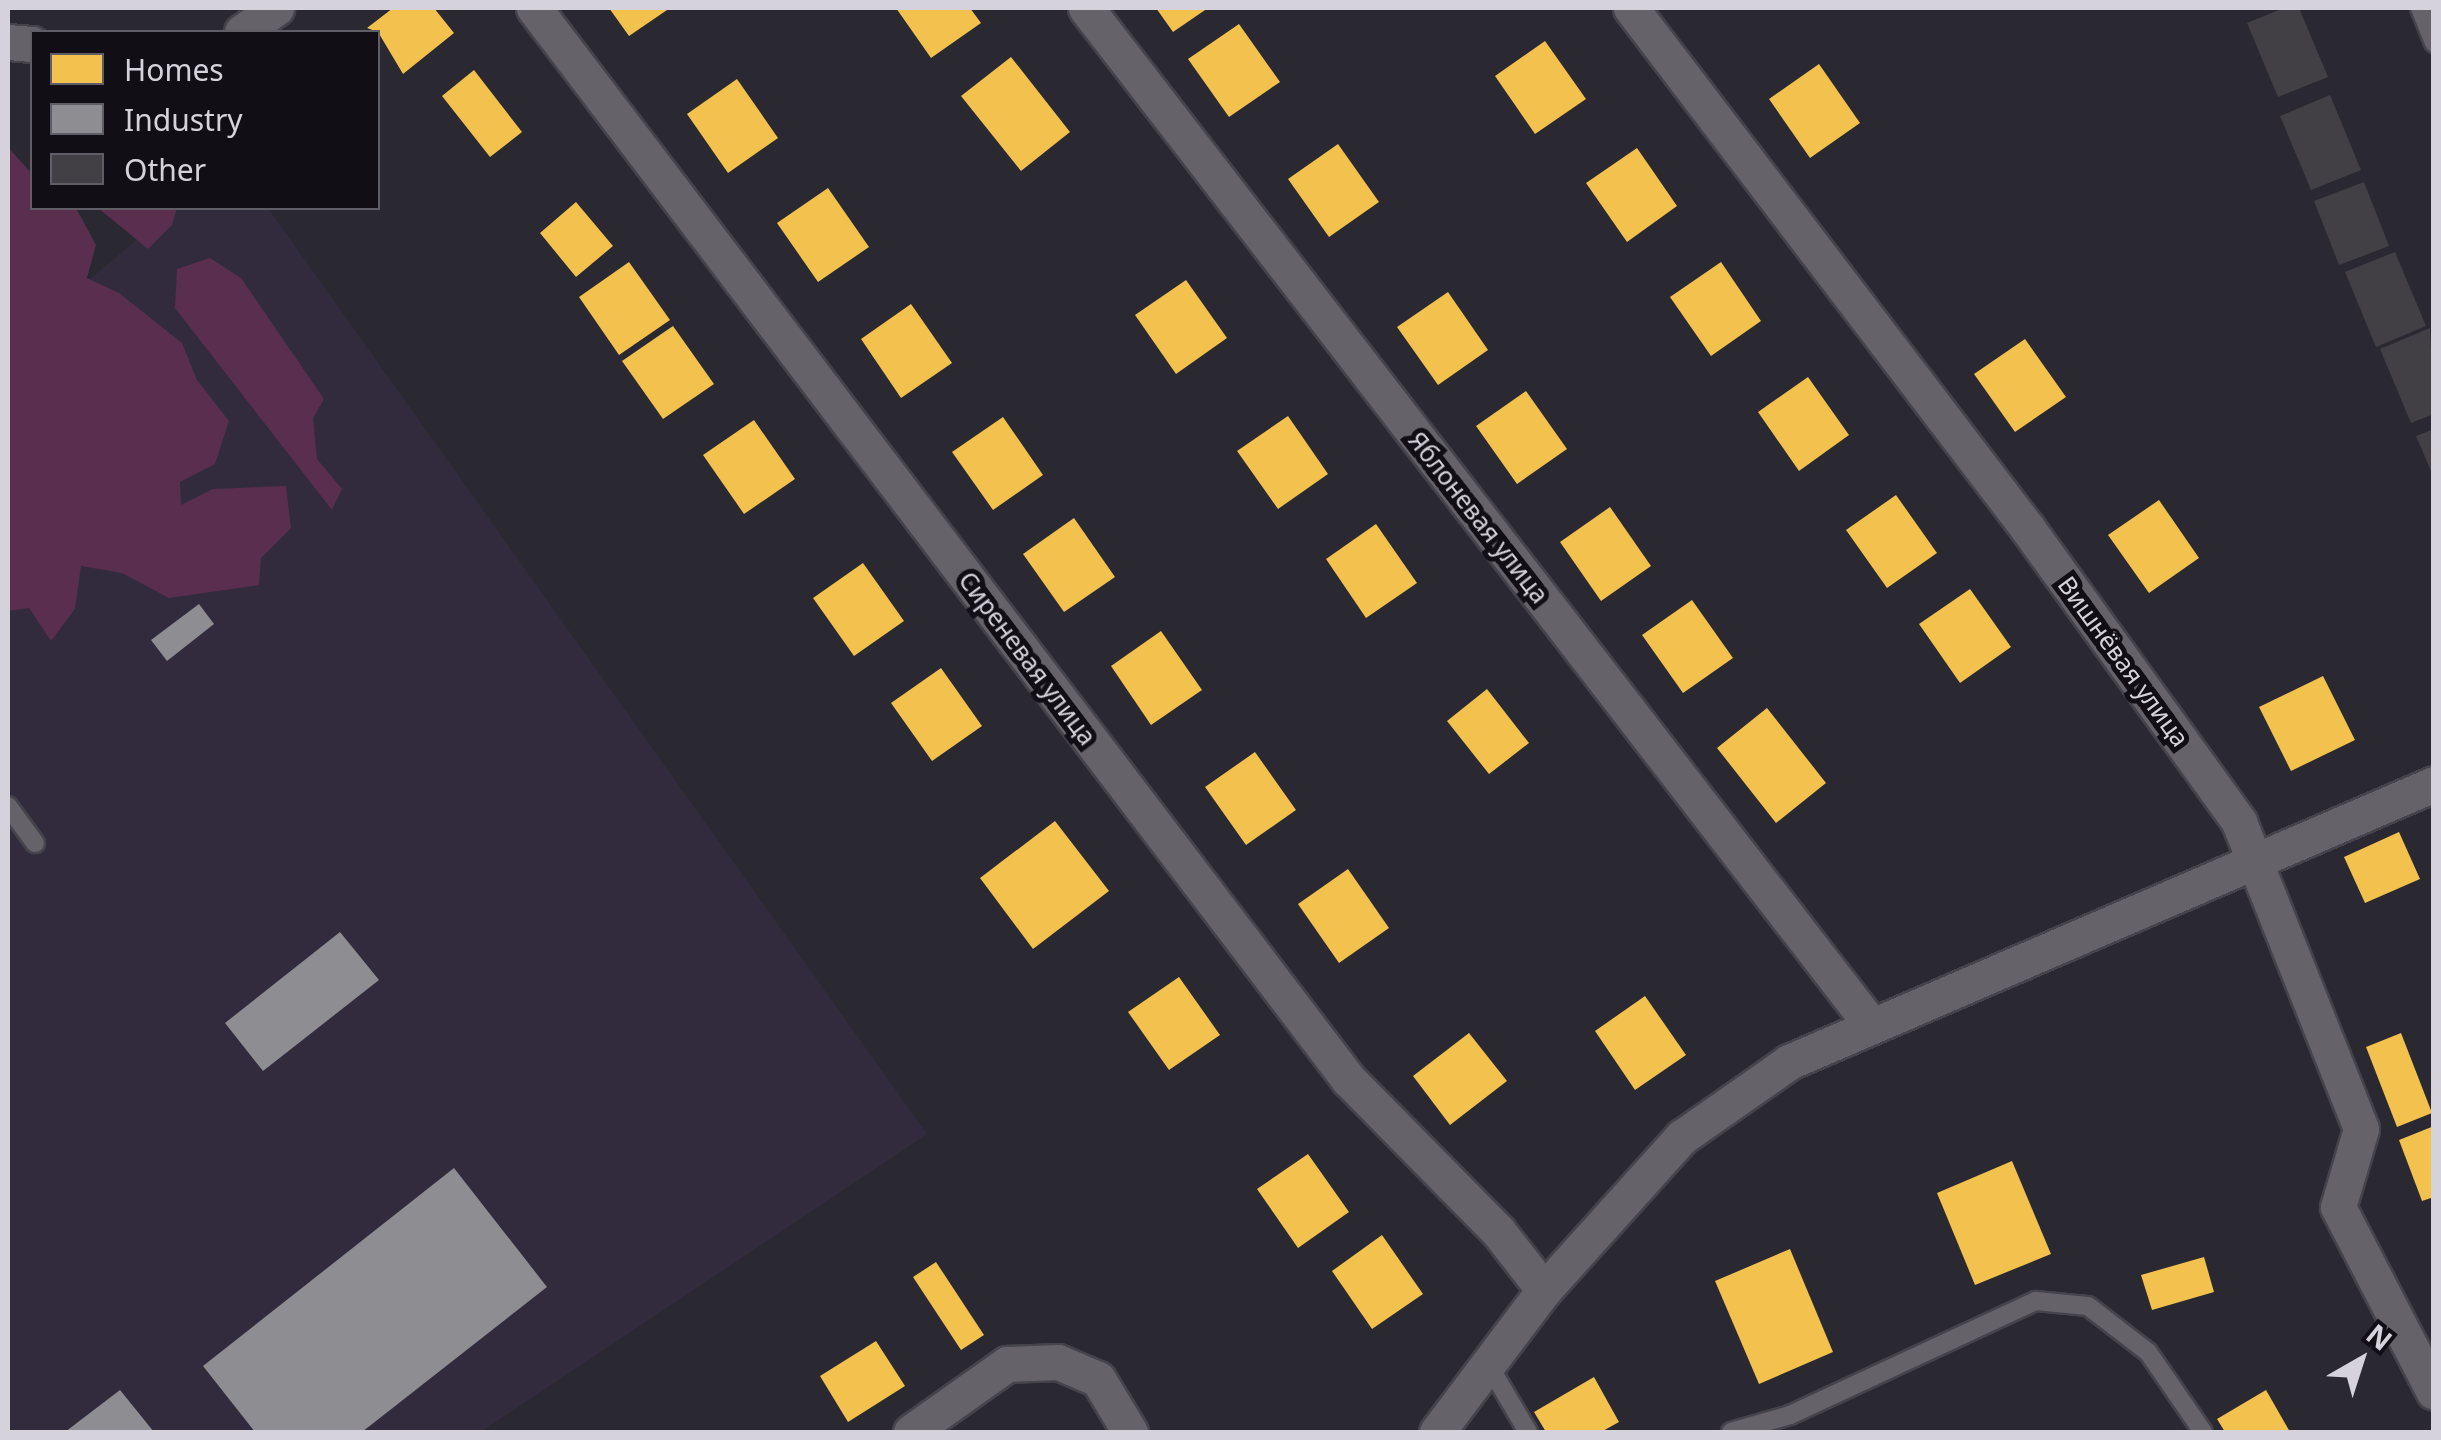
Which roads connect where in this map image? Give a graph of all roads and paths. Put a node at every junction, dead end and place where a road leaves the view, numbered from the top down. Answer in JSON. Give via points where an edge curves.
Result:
{"nodes":[{"id":1,"x":276,"y":8,"type":"edge"},
{"id":2,"x":534,"y":8,"type":"edge"},
{"id":3,"x":1086,"y":8,"type":"edge"},
{"id":4,"x":1632,"y":8,"type":"edge"},
{"id":5,"x":2420,"y":8,"type":"edge"},
{"id":6,"x":245,"y":30,"type":"edge"},
{"id":7,"x":2434,"y":43,"type":"edge"},
{"id":8,"x":2434,"y":784,"type":"edge"},
{"id":9,"x":8,"y":806,"type":"edge"},
{"id":10,"x":35,"y":843,"type":"dead end"},
{"id":11,"x":2256,"y":857,"type":"junction"},
{"id":12,"x":1872,"y":1026,"type":"junction"},
{"id":13,"x":1544,"y":1290,"type":"junction"},
{"id":14,"x":1488,"y":1364,"type":"junction"},
{"id":15,"x":2434,"y":1392,"type":"edge"},
{"id":16,"x":910,"y":1432,"type":"edge"},
{"id":17,"x":1130,"y":1432,"type":"edge"},
{"id":18,"x":1437,"y":1432,"type":"edge"},
{"id":19,"x":1528,"y":1432,"type":"edge"},
{"id":20,"x":1731,"y":1432,"type":"edge"},
{"id":21,"x":2203,"y":1432,"type":"edge"}],
"edges":[{"from":1,"to":6,"type":"street"},
{"from":2,"to":13,"type":"street","name":"Сиреневая улица","via":[[1349,1080],[1498,1231]]},
{"from":3,"to":12,"type":"street","name":"Яблоневая улица"},
{"from":4,"to":11,"type":"street","name":"Вишнёвая улица","via":[[2028,528],[2239,822]]},
{"from":5,"to":7,"type":"lane"},
{"from":8,"to":11,"type":"street"},
{"from":9,"to":10,"type":"lane"},
{"from":11,"to":12,"type":"street"},
{"from":11,"to":15,"type":"street","name":"Вишнёвая улица","via":[[2361,1129],[2338,1207]]},
{"from":12,"to":13,"type":"street","via":[[1789,1062],[1682,1137]]},
{"from":13,"to":14,"type":"street"},
{"from":14,"to":18,"type":"street"},
{"from":14,"to":19,"type":"lane"},
{"from":16,"to":17,"type":"street","via":[[1007,1364],[1058,1362],[1098,1379]]},
{"from":20,"to":21,"type":"lane","via":[[1790,1415],[2036,1301],[2088,1306],[2148,1352]]}]}
